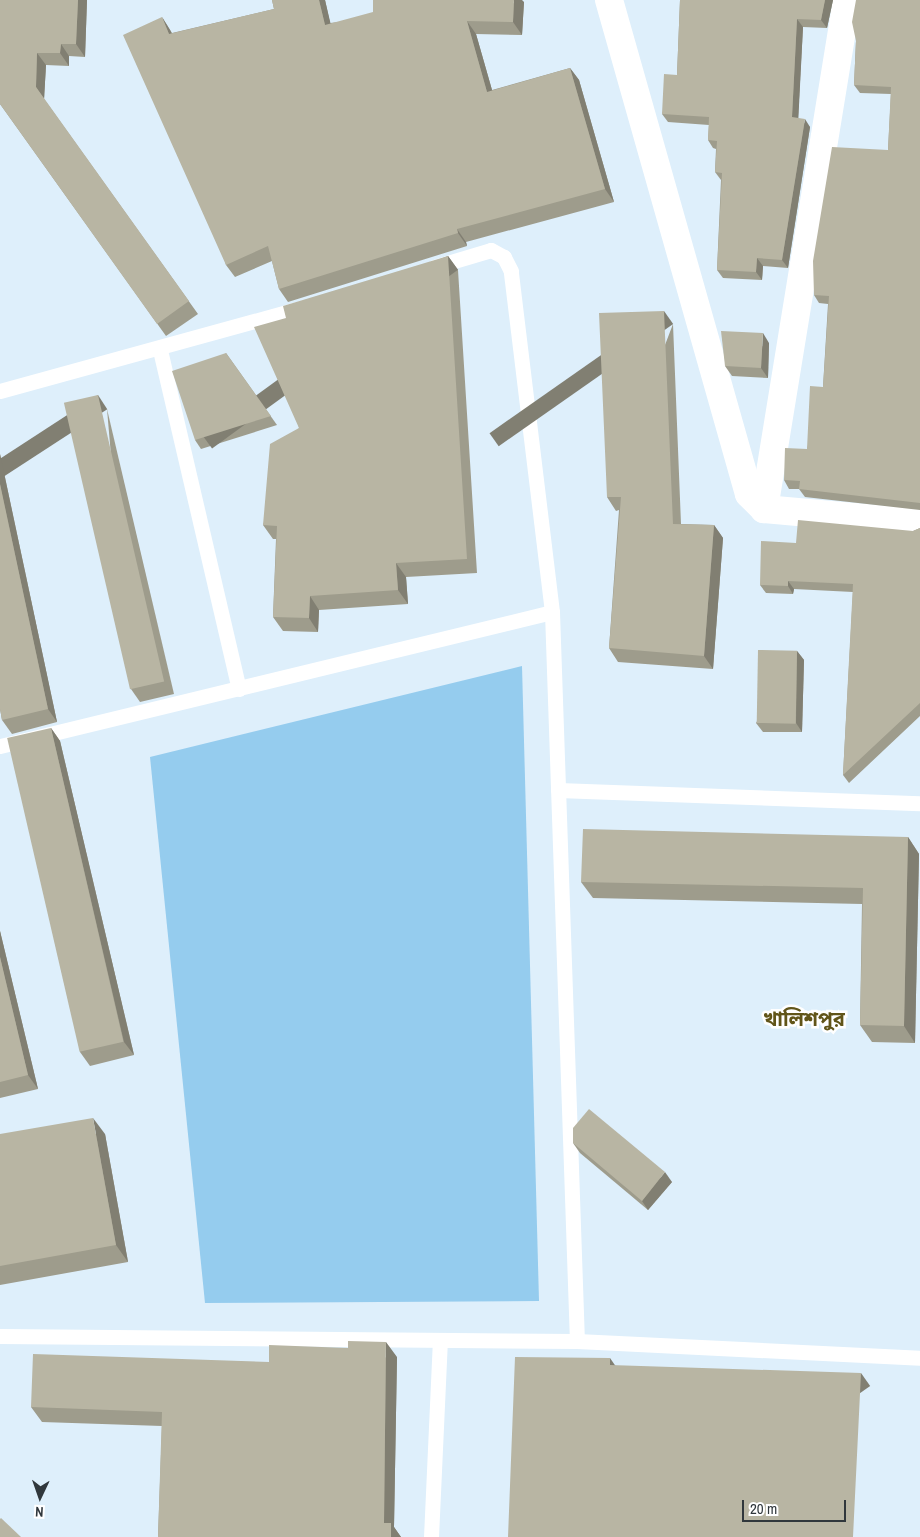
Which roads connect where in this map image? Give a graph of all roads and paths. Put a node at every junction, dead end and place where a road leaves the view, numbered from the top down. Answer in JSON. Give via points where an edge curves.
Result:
{"nodes":[{"id":1,"x":609,"y":0,"type":"edge"},
{"id":2,"x":847,"y":0,"type":"edge"},
{"id":3,"x":416,"y":273,"type":"edge"},
{"id":4,"x":321,"y":302,"type":"edge"},
{"id":5,"x":160,"y":350,"type":"junction"},
{"id":6,"x":0,"y":391,"type":"edge"},
{"id":7,"x":764,"y":509,"type":"junction"},
{"id":8,"x":920,"y":523,"type":"edge"},
{"id":9,"x":552,"y":612,"type":"junction"},
{"id":10,"x":239,"y":689,"type":"junction"},
{"id":11,"x":0,"y":746,"type":"edge"},
{"id":12,"x":558,"y":790,"type":"junction"},
{"id":13,"x":920,"y":803,"type":"edge"},
{"id":14,"x":0,"y":1336,"type":"edge"},
{"id":15,"x":440,"y":1340,"type":"junction"},
{"id":16,"x":577,"y":1341,"type":"junction"},
{"id":17,"x":920,"y":1358,"type":"edge"},
{"id":18,"x":431,"y":1537,"type":"edge"}],
"edges":[{"from":1,"to":7,"type":"street","via":[[749,494]]},
{"from":2,"to":7,"type":"street"},
{"from":3,"to":9,"type":"lane","via":[[491,250],[504,257],[511,270]]},
{"from":4,"to":5,"type":"lane"},
{"from":5,"to":6,"type":"lane"},
{"from":5,"to":10,"type":"lane"},
{"from":7,"to":8,"type":"street"},
{"from":9,"to":10,"type":"lane"},
{"from":9,"to":12,"type":"lane"},
{"from":10,"to":11,"type":"lane"},
{"from":12,"to":13,"type":"lane"},
{"from":12,"to":16,"type":"lane"},
{"from":14,"to":15,"type":"lane"},
{"from":15,"to":16,"type":"lane"},
{"from":15,"to":18,"type":"lane"},
{"from":16,"to":17,"type":"lane"}]}
